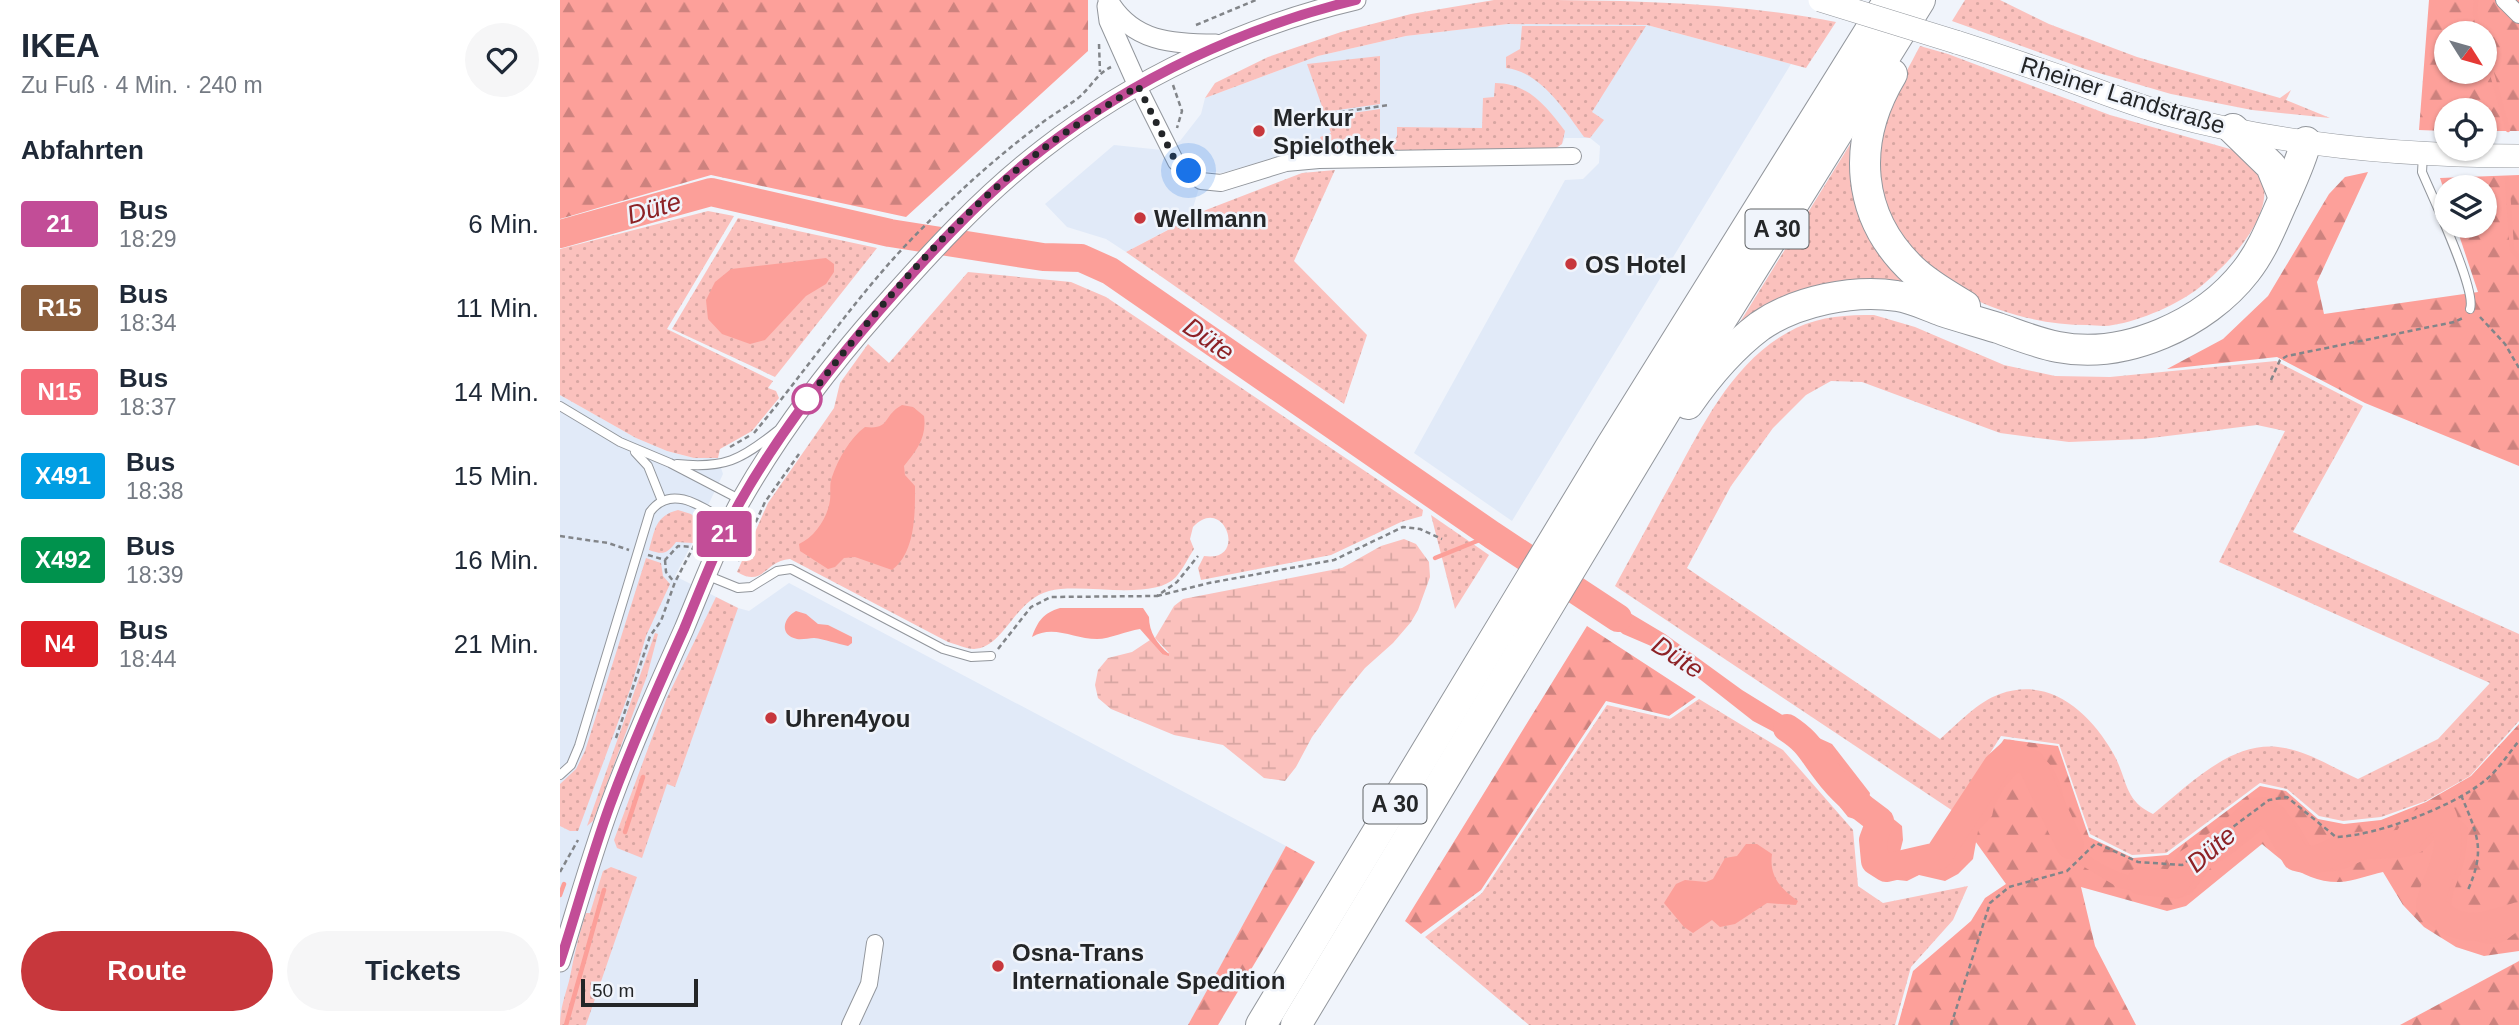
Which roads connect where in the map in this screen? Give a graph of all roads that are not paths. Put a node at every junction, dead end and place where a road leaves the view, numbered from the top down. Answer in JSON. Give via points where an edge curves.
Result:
{"nodes":[{"id":1,"x":1107,"y":0,"type":"edge"},
{"id":2,"x":1356,"y":0,"type":"edge"},
{"id":3,"x":1820,"y":0,"type":"edge"},
{"id":4,"x":1870,"y":0,"type":"edge"},
{"id":5,"x":1889,"y":0,"type":"edge"},
{"id":6,"x":1920,"y":0,"type":"edge"},
{"id":7,"x":1937,"y":0,"type":"edge"},
{"id":8,"x":2504,"y":0,"type":"edge"},
{"id":9,"x":2519,"y":15,"type":"edge"},
{"id":10,"x":1221,"y":44,"type":"junction"},
{"id":11,"x":1138,"y":86,"type":"junction"},
{"id":12,"x":2233,"y":129,"type":"junction"},
{"id":13,"x":1806,"y":132,"type":"junction"},
{"id":14,"x":2306,"y":142,"type":"junction"},
{"id":15,"x":2423,"y":155,"type":"junction"},
{"id":16,"x":1573,"y":156,"type":"dead end"},
{"id":17,"x":2519,"y":156,"type":"edge"},
{"id":18,"x":2284,"y":198,"type":"junction"},
{"id":19,"x":2470,"y":309,"type":"road end"},
{"id":20,"x":2001,"y":329,"type":"junction"},
{"id":21,"x":560,"y":406,"type":"edge"},
{"id":22,"x":793,"y":419,"type":"junction"},
{"id":23,"x":620,"y":442,"type":"junction"},
{"id":24,"x":1636,"y":459,"type":"junction"},
{"id":25,"x":670,"y":463,"type":"junction"},
{"id":26,"x":741,"y":500,"type":"junction"},
{"id":27,"x":662,"y":501,"type":"junction"},
{"id":28,"x":729,"y":523,"type":"junction"},
{"id":29,"x":1563,"y":552,"type":"junction"},
{"id":30,"x":706,"y":575,"type":"junction"},
{"id":31,"x":1541,"y":589,"type":"junction"},
{"id":32,"x":991,"y":656,"type":"road end"},
{"id":33,"x":560,"y":775,"type":"edge"},
{"id":34,"x":875,"y":943,"type":"dead end"},
{"id":35,"x":560,"y":962,"type":"edge"},
{"id":36,"x":850,"y":1025,"type":"edge"},
{"id":37,"x":1261,"y":1025,"type":"edge"},
{"id":38,"x":1296,"y":1025,"type":"edge"}],
"edges":[{"from":1,"to":10,"type":"street","via":[[1119,18],[1154,38]]},
{"from":1,"to":11,"type":"street","via":[[1109,21]]},
{"from":2,"to":10,"type":"street","via":[[1310,11]]},
{"from":3,"to":12,"type":"main road","name":"Rheiner Landstraße","bridge":true,"via":[[2168,114]]},
{"from":4,"to":13,"type":"highway","via":[[1802,114]]},
{"from":5,"to":13,"type":"highway","number":"A 30"},
{"from":6,"to":24,"type":"highway","number":"A 30"},
{"from":7,"to":20,"type":"highway","via":[[1885,86],[1867,134],[1864,177],[1875,217],[1895,251],[1936,288]]},
{"from":8,"to":9,"type":"street"},
{"from":10,"to":11,"type":"street"},
{"from":11,"to":16,"type":"street","via":[[1176,162],[1201,181],[1221,183],[1286,163]]},
{"from":11,"to":22,"type":"street","via":[[1045,147],[957,225],[841,355]]},
{"from":12,"to":14,"type":"main road","name":"Rheiner Landstraße"},
{"from":12,"to":18,"type":"highway","via":[[2271,166]]},
{"from":13,"to":29,"type":"highway","number":"A 30"},
{"from":14,"to":15,"type":"main road","name":"Rheiner Landstraße"},
{"from":14,"to":18,"type":"highway"},
{"from":15,"to":17,"type":"main road","name":"Rheiner Landstraße"},
{"from":15,"to":19,"type":"lane","via":[[2422,172],[2466,281]]},
{"from":18,"to":20,"type":"highway","via":[[2270,233],[2246,271],[2217,301],[2185,322],[2152,337],[2096,350],[2032,341]]},
{"from":20,"to":24,"type":"highway","via":[[1899,296],[1866,294],[1803,305],[1762,325],[1735,347],[1704,381],[1665,439]]},
{"from":21,"to":23,"type":"lane"},
{"from":22,"to":25,"type":"lane","via":[[755,449],[727,463],[700,467]]},
{"from":22,"to":26,"type":"street"},
{"from":23,"to":25,"type":"lane"},
{"from":23,"to":27,"type":"lane","via":[[648,466]]},
{"from":24,"to":29,"type":"highway","number":"A 30"},
{"from":25,"to":26,"type":"lane"},
{"from":26,"to":28,"type":"street"},
{"from":27,"to":28,"type":"lane","via":[[678,498],[696,503]]},
{"from":27,"to":33,"type":"lane","via":[[650,512],[579,746]]},
{"from":28,"to":30,"type":"street"},
{"from":29,"to":31,"type":"highway","number":"A 30"},
{"from":30,"to":32,"type":"lane","via":[[738,588],[791,569],[943,649]]},
{"from":30,"to":35,"type":"street","via":[[610,805]]},
{"from":31,"to":37,"type":"highway","number":"A 30"},
{"from":31,"to":38,"type":"highway","number":"A 30"},
{"from":34,"to":36,"type":"street","via":[[869,984]]}]}
